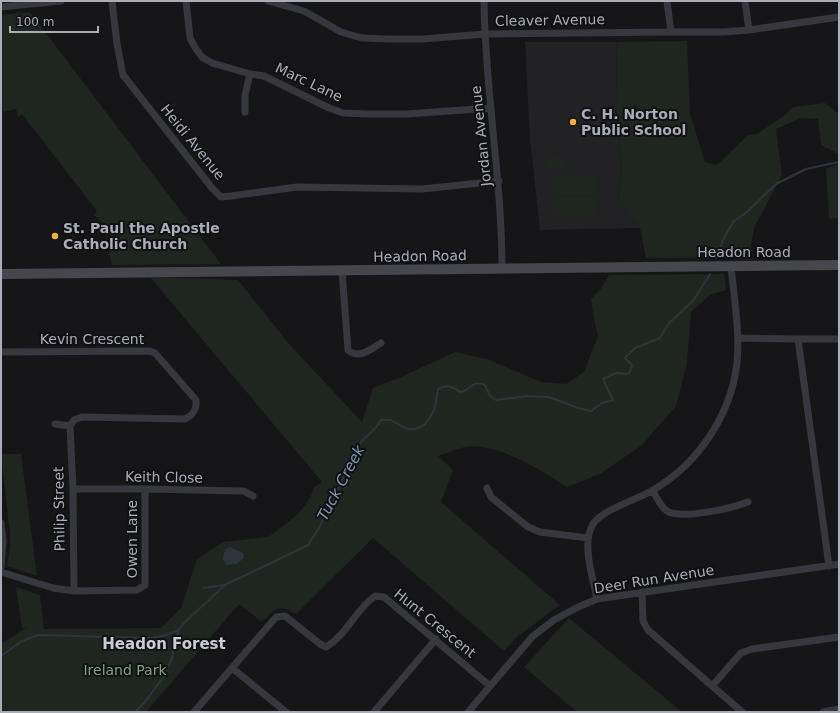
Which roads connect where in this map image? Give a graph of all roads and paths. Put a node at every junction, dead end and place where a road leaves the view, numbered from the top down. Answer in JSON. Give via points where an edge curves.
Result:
{"nodes":[{"id":1,"x":61,"y":1,"type":"edge"},
{"id":2,"x":112,"y":1,"type":"edge"},
{"id":3,"x":186,"y":1,"type":"edge"},
{"id":4,"x":268,"y":1,"type":"edge"},
{"id":5,"x":484,"y":1,"type":"edge"},
{"id":6,"x":667,"y":1,"type":"edge"},
{"id":7,"x":745,"y":1,"type":"edge"},
{"id":8,"x":37,"y":2,"type":"edge"},
{"id":9,"x":1,"y":7,"type":"edge"},
{"id":10,"x":839,"y":17,"type":"edge"},
{"id":11,"x":749,"y":30,"type":"junction"},
{"id":12,"x":671,"y":32,"type":"junction"},
{"id":13,"x":485,"y":34,"type":"junction"},
{"id":14,"x":250,"y":74,"type":"junction"},
{"id":15,"x":491,"y":108,"type":"junction"},
{"id":16,"x":245,"y":112,"type":"dead end"},
{"id":17,"x":499,"y":181,"type":"junction"},
{"id":18,"x":731,"y":266,"type":"junction"},
{"id":19,"x":839,"y":266,"type":"edge"},
{"id":20,"x":502,"y":269,"type":"junction"},
{"id":21,"x":342,"y":271,"type":"junction"},
{"id":22,"x":1,"y":274,"type":"edge"},
{"id":23,"x":738,"y":338,"type":"junction"},
{"id":24,"x":839,"y":338,"type":"edge"},
{"id":25,"x":798,"y":339,"type":"junction"},
{"id":26,"x":381,"y":343,"type":"dead end"},
{"id":27,"x":1,"y":352,"type":"edge"},
{"id":28,"x":55,"y":424,"type":"dead end"},
{"id":29,"x":70,"y":426,"type":"junction"},
{"id":30,"x":487,"y":488,"type":"dead end"},
{"id":31,"x":73,"y":489,"type":"junction"},
{"id":32,"x":145,"y":489,"type":"junction"},
{"id":33,"x":653,"y":491,"type":"junction"},
{"id":34,"x":253,"y":496,"type":"dead end"},
{"id":35,"x":748,"y":502,"type":"dead end"},
{"id":36,"x":1,"y":523,"type":"edge"},
{"id":37,"x":588,"y":538,"type":"junction"},
{"id":38,"x":839,"y":564,"type":"edge"},
{"id":39,"x":1,"y":566,"type":"edge"},
{"id":40,"x":829,"y":566,"type":"junction"},
{"id":41,"x":1,"y":572,"type":"edge"},
{"id":42,"x":74,"y":591,"type":"junction"},
{"id":43,"x":642,"y":592,"type":"junction"},
{"id":44,"x":597,"y":599,"type":"junction"},
{"id":45,"x":839,"y":637,"type":"edge"},
{"id":46,"x":436,"y":639,"type":"junction"},
{"id":47,"x":232,"y":668,"type":"junction"},
{"id":48,"x":490,"y":686,"type":"junction"},
{"id":49,"x":712,"y":686,"type":"junction"},
{"id":50,"x":839,"y":710,"type":"edge"},
{"id":51,"x":194,"y":712,"type":"edge"},
{"id":52,"x":286,"y":712,"type":"edge"},
{"id":53,"x":374,"y":712,"type":"edge"},
{"id":54,"x":468,"y":712,"type":"edge"},
{"id":55,"x":742,"y":712,"type":"edge"},
{"id":56,"x":823,"y":712,"type":"edge"}],
"edges":[{"from":1,"to":8,"type":"street"},
{"from":2,"to":17,"type":"street","name":"Heidi Avenue","via":[[123,75],[221,197],[297,188],[422,189]]},
{"from":3,"to":14,"type":"street","name":"Marc Lane","via":[[190,38],[202,57],[212,63]]},
{"from":4,"to":13,"type":"street","name":"Cleaver Avenue","via":[[304,11],[341,32],[362,38],[423,39]]},
{"from":5,"to":13,"type":"street","name":"Jordan Avenue"},
{"from":6,"to":12,"type":"street"},
{"from":7,"to":11,"type":"street"},
{"from":8,"to":9,"type":"street"},
{"from":10,"to":11,"type":"street","name":"Cleaver Avenue"},
{"from":11,"to":12,"type":"street","name":"Cleaver Avenue"},
{"from":12,"to":13,"type":"street","name":"Cleaver Avenue"},
{"from":13,"to":15,"type":"street","name":"Jordan Avenue"},
{"from":14,"to":15,"type":"street","name":"Marc Lane","via":[[264,76],[343,113],[407,114]]},
{"from":14,"to":16,"type":"street"},
{"from":15,"to":17,"type":"street","name":"Jordan Avenue"},
{"from":17,"to":20,"type":"street","name":"Jordan Avenue"},
{"from":18,"to":19,"type":"street","name":"Headon Road"},
{"from":18,"to":20,"type":"street","name":"Headon Road"},
{"from":18,"to":23,"type":"street"},
{"from":20,"to":21,"type":"street","name":"Headon Road"},
{"from":21,"to":22,"type":"street","name":"Headon Road"},
{"from":21,"to":26,"type":"street","via":[[348,350],[354,354],[362,354]]},
{"from":23,"to":25,"type":"street"},
{"from":23,"to":33,"type":"street","via":[[737,364],[732,386],[715,428],[686,466]]},
{"from":24,"to":25,"type":"street"},
{"from":25,"to":40,"type":"street"},
{"from":27,"to":29,"type":"street","name":"Kevin Crescent","via":[[150,351],[196,400],[192,416],[185,419],[82,417],[74,420]]},
{"from":28,"to":29,"type":"street"},
{"from":29,"to":31,"type":"street","name":"Philip Street"},
{"from":30,"to":37,"type":"street","via":[[491,497],[528,527],[540,532]]},
{"from":31,"to":32,"type":"street","name":"Keith Close"},
{"from":31,"to":42,"type":"street","name":"Philip Street"},
{"from":32,"to":34,"type":"street","name":"Keith Close","via":[[244,491]]},
{"from":32,"to":42,"type":"street","name":"Owen Lane","via":[[145,585],[137,590]]},
{"from":33,"to":35,"type":"street","via":[[661,506],[675,514],[706,512]]},
{"from":33,"to":37,"type":"street","via":[[606,512],[593,524]]},
{"from":36,"to":39,"type":"street"},
{"from":37,"to":44,"type":"street"},
{"from":38,"to":40,"type":"street","name":"Deer Run Avenue"},
{"from":40,"to":43,"type":"street","name":"Deer Run Avenue"},
{"from":41,"to":42,"type":"street","name":"Owen Lane","via":[[53,588]]},
{"from":43,"to":44,"type":"street","name":"Deer Run Avenue"},
{"from":43,"to":49,"type":"street","via":[[643,621],[648,630]]},
{"from":44,"to":48,"type":"street","name":"Deer Run Avenue","via":[[554,620],[538,632]]},
{"from":45,"to":49,"type":"street","via":[[752,649],[741,653]]},
{"from":46,"to":47,"type":"street","name":"Hunt Crescent","via":[[384,597],[375,596],[367,601],[336,641],[326,647],[286,616],[276,618]]},
{"from":46,"to":48,"type":"street","name":"Hunt Crescent"},
{"from":46,"to":53,"type":"street"},
{"from":47,"to":51,"type":"street","name":"Hunt Crescent"},
{"from":47,"to":52,"type":"street"},
{"from":48,"to":54,"type":"street","name":"Deer Run Avenue"},
{"from":49,"to":55,"type":"street"},
{"from":50,"to":56,"type":"street"}]}
